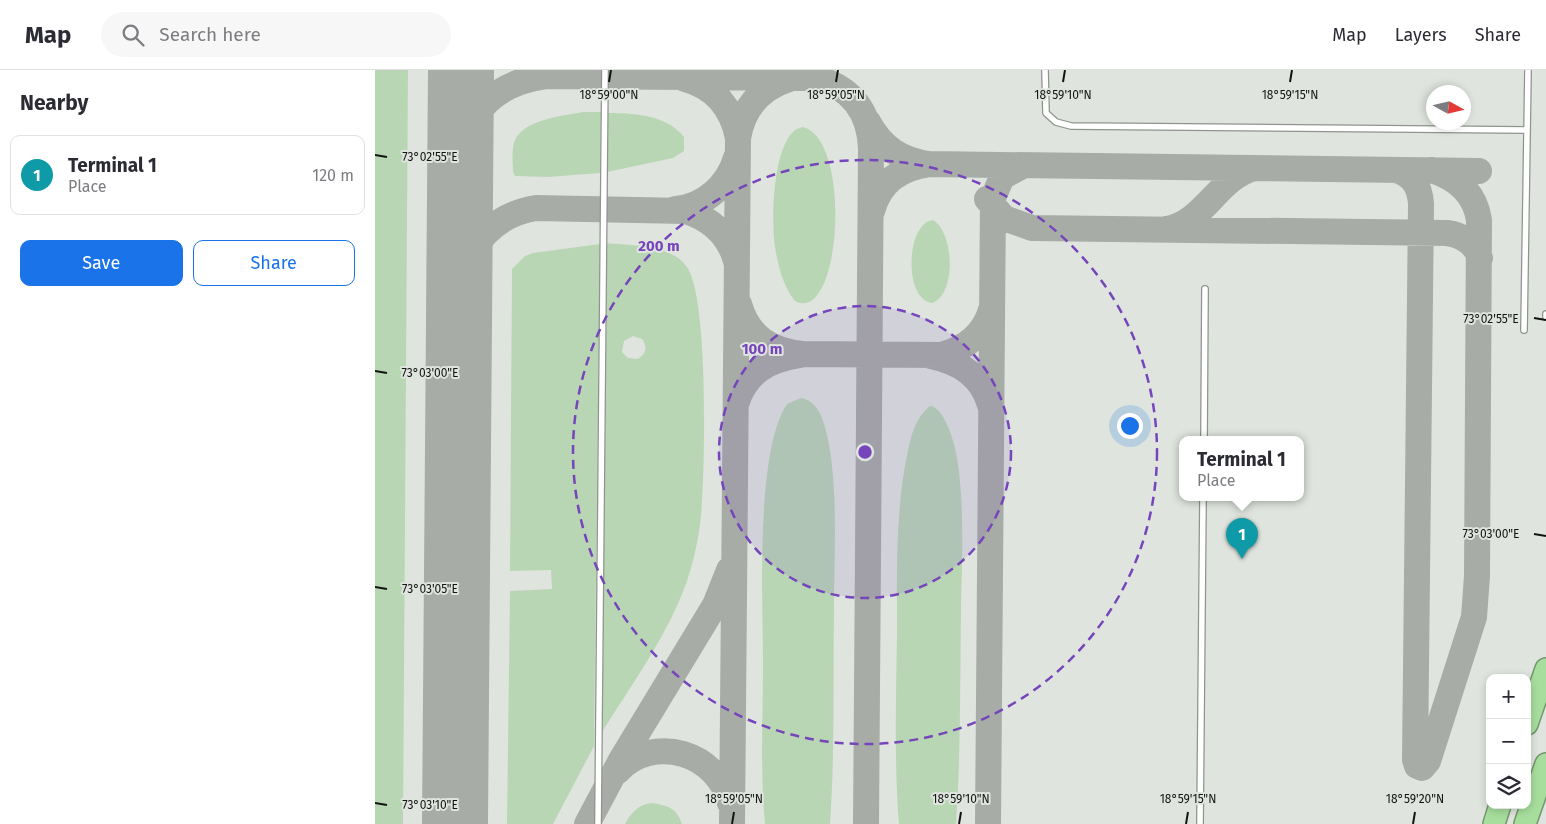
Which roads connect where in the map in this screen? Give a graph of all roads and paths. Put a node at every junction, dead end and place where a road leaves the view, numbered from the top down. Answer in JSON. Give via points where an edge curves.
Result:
{"nodes":[{"id":1,"x":605,"y":70,"type":"edge"},
{"id":2,"x":1045,"y":70,"type":"edge"},
{"id":3,"x":1528,"y":70,"type":"edge"},
{"id":4,"x":1527,"y":130,"type":"junction"},
{"id":5,"x":1205,"y":289,"type":"dead end"},
{"id":6,"x":1525,"y":330,"type":"dead end"},
{"id":7,"x":1204,"y":436,"type":"edge"},
{"id":8,"x":1203,"y":501,"type":"edge"},
{"id":9,"x":1546,"y":670,"type":"edge"},
{"id":10,"x":1529,"y":719,"type":"edge"},
{"id":11,"x":1546,"y":764,"type":"edge"},
{"id":12,"x":1499,"y":809,"type":"edge"},
{"id":13,"x":597,"y":824,"type":"edge"},
{"id":14,"x":1200,"y":824,"type":"edge"},
{"id":15,"x":1494,"y":824,"type":"edge"},
{"id":16,"x":1525,"y":824,"type":"edge"}],
"edges":[{"from":1,"to":13,"type":"lane"},
{"from":2,"to":4,"type":"lane","via":[[1046,114],[1056,122],[1071,126]]},
{"from":3,"to":4,"type":"lane"},
{"from":4,"to":6,"type":"lane"},
{"from":5,"to":7,"type":"lane"},
{"from":8,"to":14,"type":"lane"},
{"from":9,"to":10,"type":"highway"},
{"from":11,"to":16,"type":"highway"},
{"from":12,"to":15,"type":"highway"}]}
